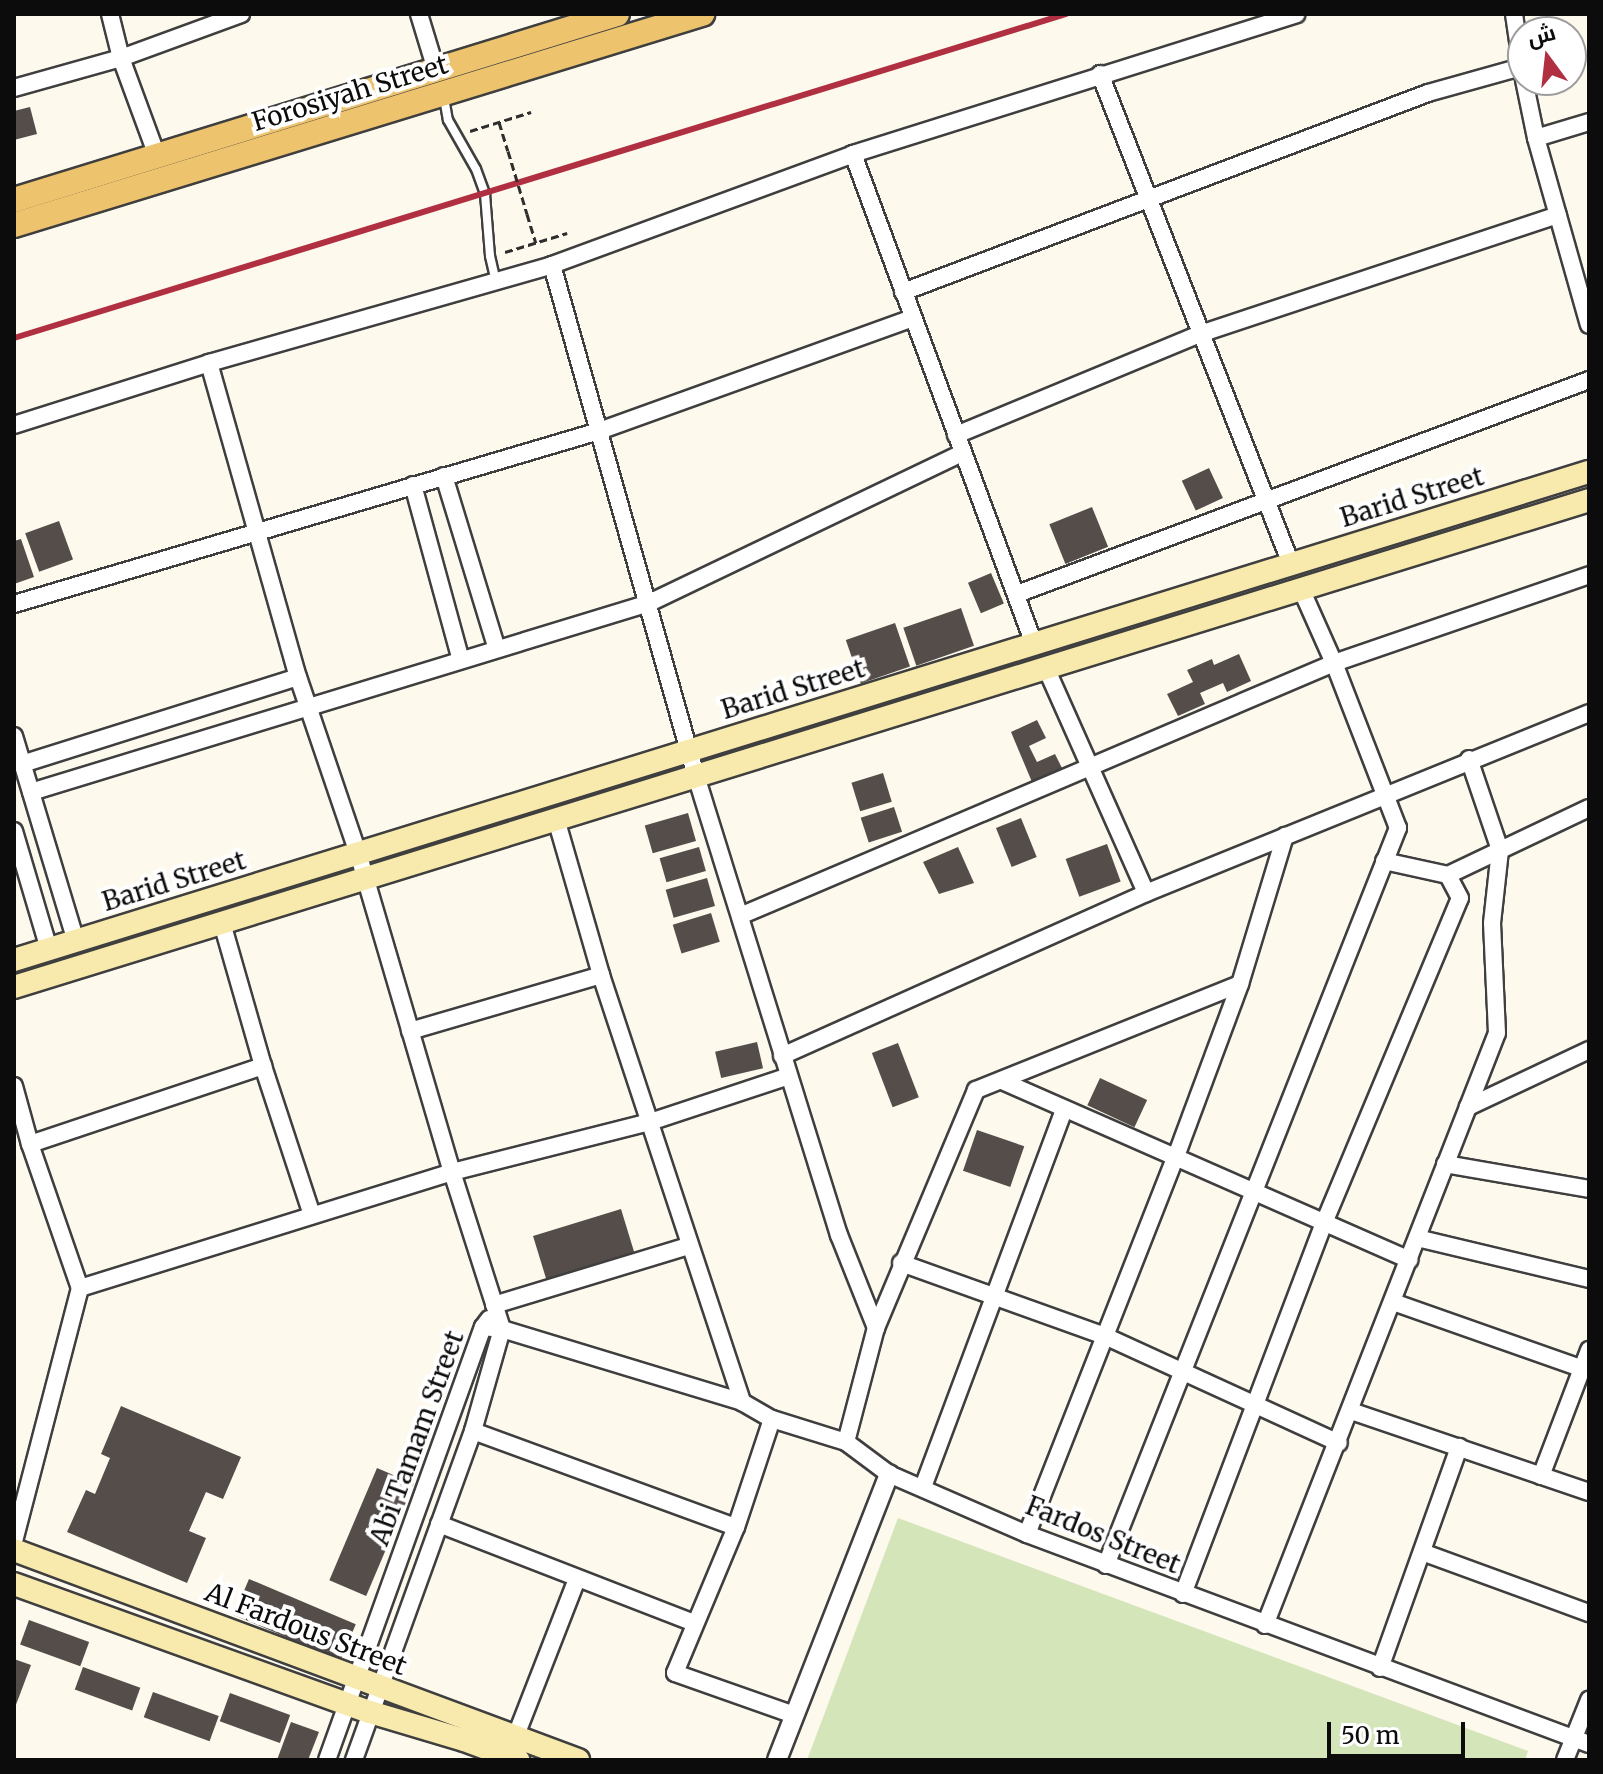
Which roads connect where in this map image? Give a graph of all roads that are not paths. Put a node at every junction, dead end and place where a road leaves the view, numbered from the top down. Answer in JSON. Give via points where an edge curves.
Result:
{"nodes":[{"id":1,"x":110,"y":14,"type":"edge"},
{"id":2,"x":241,"y":14,"type":"edge"},
{"id":3,"x":419,"y":14,"type":"edge"},
{"id":4,"x":617,"y":14,"type":"edge"},
{"id":5,"x":702,"y":14,"type":"edge"},
{"id":6,"x":1296,"y":14,"type":"edge"},
{"id":7,"x":121,"y":58,"type":"junction"},
{"id":8,"x":1100,"y":74,"type":"junction"},
{"id":9,"x":1507,"y":77,"type":"edge"},
{"id":10,"x":440,"y":82,"type":"junction"},
{"id":11,"x":14,"y":88,"type":"edge"},
{"id":12,"x":1527,"y":96,"type":"edge"},
{"id":13,"x":1589,"y":122,"type":"edge"},
{"id":14,"x":1536,"y":138,"type":"junction"},
{"id":15,"x":853,"y":154,"type":"junction"},
{"id":16,"x":157,"y":156,"type":"junction"},
{"id":17,"x":14,"y":200,"type":"edge"},
{"id":18,"x":1146,"y":200,"type":"junction"},
{"id":19,"x":1558,"y":215,"type":"junction"},
{"id":20,"x":14,"y":225,"type":"edge"},
{"id":21,"x":552,"y":265,"type":"junction"},
{"id":22,"x":496,"y":281,"type":"junction"},
{"id":23,"x":903,"y":292,"type":"junction"},
{"id":24,"x":1586,"y":304,"type":"edge"},
{"id":25,"x":913,"y":318,"type":"junction"},
{"id":26,"x":1589,"y":325,"type":"edge"},
{"id":27,"x":1200,"y":334,"type":"junction"},
{"id":28,"x":209,"y":363,"type":"junction"},
{"id":29,"x":1589,"y":380,"type":"edge"},
{"id":30,"x":14,"y":425,"type":"edge"},
{"id":31,"x":599,"y":431,"type":"junction"},
{"id":32,"x":956,"y":435,"type":"junction"},
{"id":33,"x":962,"y":453,"type":"junction"},
{"id":34,"x":1589,"y":472,"type":"edge"},
{"id":35,"x":444,"y":476,"type":"junction"},
{"id":36,"x":413,"y":485,"type":"junction"},
{"id":37,"x":1589,"y":500,"type":"edge"},
{"id":38,"x":1267,"y":501,"type":"junction"},
{"id":39,"x":259,"y":532,"type":"junction"},
{"id":40,"x":1291,"y":564,"type":"junction"},
{"id":41,"x":1589,"y":575,"type":"edge"},
{"id":42,"x":1301,"y":589,"type":"junction"},
{"id":43,"x":1017,"y":594,"type":"junction"},
{"id":44,"x":649,"y":603,"type":"junction"},
{"id":45,"x":14,"y":604,"type":"edge"},
{"id":46,"x":1034,"y":644,"type":"junction"},
{"id":47,"x":497,"y":649,"type":"junction"},
{"id":48,"x":461,"y":660,"type":"junction"},
{"id":49,"x":1334,"y":663,"type":"junction"},
{"id":50,"x":1046,"y":668,"type":"junction"},
{"id":51,"x":298,"y":677,"type":"junction"},
{"id":52,"x":309,"y":706,"type":"junction"},
{"id":53,"x":1589,"y":713,"type":"edge"},
{"id":54,"x":14,"y":736,"type":"edge"},
{"id":55,"x":691,"y":750,"type":"junction"},
{"id":56,"x":1469,"y":759,"type":"junction"},
{"id":57,"x":22,"y":764,"type":"junction"},
{"id":58,"x":1089,"y":766,"type":"junction"},
{"id":59,"x":696,"y":776,"type":"junction"},
{"id":60,"x":31,"y":792,"type":"junction"},
{"id":61,"x":1386,"y":797,"type":"junction"},
{"id":62,"x":1589,"y":808,"type":"edge"},
{"id":63,"x":556,"y":819,"type":"junction"},
{"id":64,"x":14,"y":831,"type":"edge"},
{"id":65,"x":1285,"y":836,"type":"junction"},
{"id":66,"x":1500,"y":850,"type":"junction"},
{"id":67,"x":358,"y":853,"type":"junction"},
{"id":68,"x":1384,"y":861,"type":"junction"},
{"id":69,"x":1448,"y":875,"type":"junction"},
{"id":70,"x":365,"y":878,"type":"junction"},
{"id":71,"x":1146,"y":893,"type":"junction"},
{"id":72,"x":740,"y":916,"type":"junction"},
{"id":73,"x":222,"y":923,"type":"junction"},
{"id":74,"x":76,"y":941,"type":"junction"},
{"id":75,"x":49,"y":949,"type":"junction"},
{"id":76,"x":14,"y":960,"type":"edge"},
{"id":77,"x":601,"y":975,"type":"junction"},
{"id":78,"x":1240,"y":984,"type":"junction"},
{"id":79,"x":14,"y":987,"type":"edge"},
{"id":80,"x":410,"y":1031,"type":"junction"},
{"id":81,"x":1589,"y":1050,"type":"edge"},
{"id":82,"x":782,"y":1056,"type":"junction"},
{"id":83,"x":263,"y":1066,"type":"junction"},
{"id":84,"x":789,"y":1076,"type":"junction"},
{"id":85,"x":1002,"y":1081,"type":"junction"},
{"id":86,"x":14,"y":1086,"type":"edge"},
{"id":87,"x":1468,"y":1107,"type":"junction"},
{"id":88,"x":1064,"y":1109,"type":"junction"},
{"id":89,"x":650,"y":1122,"type":"junction"},
{"id":90,"x":30,"y":1144,"type":"junction"},
{"id":91,"x":1175,"y":1159,"type":"junction"},
{"id":92,"x":1445,"y":1164,"type":"junction"},
{"id":93,"x":452,"y":1172,"type":"junction"},
{"id":94,"x":1589,"y":1189,"type":"edge"},
{"id":95,"x":1252,"y":1192,"type":"junction"},
{"id":96,"x":312,"y":1215,"type":"junction"},
{"id":97,"x":1324,"y":1223,"type":"junction"},
{"id":98,"x":1417,"y":1238,"type":"junction"},
{"id":99,"x":688,"y":1246,"type":"junction"},
{"id":100,"x":1409,"y":1260,"type":"junction"},
{"id":101,"x":901,"y":1263,"type":"junction"},
{"id":102,"x":1589,"y":1279,"type":"edge"},
{"id":103,"x":80,"y":1288,"type":"junction"},
{"id":104,"x":994,"y":1294,"type":"junction"},
{"id":105,"x":1393,"y":1302,"type":"junction"},
{"id":106,"x":494,"y":1308,"type":"junction"},
{"id":107,"x":483,"y":1327,"type":"junction"},
{"id":108,"x":876,"y":1328,"type":"junction"},
{"id":109,"x":502,"y":1329,"type":"junction"},
{"id":110,"x":1105,"y":1336,"type":"junction"},
{"id":111,"x":1589,"y":1350,"type":"edge"},
{"id":112,"x":1183,"y":1369,"type":"junction"},
{"id":113,"x":1583,"y":1369,"type":"junction"},
{"id":114,"x":742,"y":1402,"type":"junction"},
{"id":115,"x":1255,"y":1406,"type":"junction"},
{"id":116,"x":1351,"y":1411,"type":"junction"},
{"id":117,"x":772,"y":1419,"type":"junction"},
{"id":118,"x":473,"y":1431,"type":"junction"},
{"id":119,"x":846,"y":1442,"type":"junction"},
{"id":120,"x":1339,"y":1443,"type":"junction"},
{"id":121,"x":1459,"y":1447,"type":"junction"},
{"id":122,"x":889,"y":1474,"type":"junction"},
{"id":123,"x":1541,"y":1476,"type":"junction"},
{"id":124,"x":923,"y":1487,"type":"junction"},
{"id":125,"x":1589,"y":1492,"type":"edge"},
{"id":126,"x":439,"y":1524,"type":"junction"},
{"id":127,"x":736,"y":1527,"type":"junction"},
{"id":128,"x":1027,"y":1534,"type":"junction"},
{"id":129,"x":14,"y":1541,"type":"edge"},
{"id":130,"x":14,"y":1550,"type":"edge"},
{"id":131,"x":1422,"y":1552,"type":"junction"},
{"id":132,"x":1106,"y":1565,"type":"junction"},
{"id":133,"x":577,"y":1579,"type":"junction"},
{"id":134,"x":14,"y":1584,"type":"edge"},
{"id":135,"x":1183,"y":1594,"type":"junction"},
{"id":136,"x":1589,"y":1613,"type":"edge"},
{"id":137,"x":694,"y":1623,"type":"junction"},
{"id":138,"x":1265,"y":1625,"type":"junction"},
{"id":139,"x":1380,"y":1668,"type":"junction"},
{"id":140,"x":357,"y":1675,"type":"junction"},
{"id":141,"x":379,"y":1686,"type":"junction"},
{"id":142,"x":1589,"y":1700,"type":"edge"},
{"id":143,"x":347,"y":1704,"type":"junction"},
{"id":144,"x":370,"y":1712,"type":"junction"},
{"id":145,"x":794,"y":1715,"type":"junction"},
{"id":146,"x":1581,"y":1742,"type":"edge"},
{"id":147,"x":517,"y":1749,"type":"edge"},
{"id":148,"x":327,"y":1760,"type":"edge"},
{"id":149,"x":354,"y":1760,"type":"edge"},
{"id":150,"x":578,"y":1760,"type":"edge"},
{"id":151,"x":777,"y":1760,"type":"edge"},
{"id":152,"x":1565,"y":1760,"type":"edge"}],
"edges":[{"from":1,"to":7,"type":"street"},
{"from":2,"to":7,"type":"street"},
{"from":3,"to":10,"type":"street"},
{"from":4,"to":10,"type":"main road","name":"Forosiyah Street"},
{"from":5,"to":10,"type":"main road","name":"Forosiyah Street"},
{"from":6,"to":8,"type":"street"},
{"from":7,"to":11,"type":"street"},
{"from":7,"to":16,"type":"street"},
{"from":8,"to":15,"type":"street"},
{"from":8,"to":18,"type":"street"},
{"from":9,"to":18,"type":"street","via":[[1428,93]]},
{"from":10,"to":16,"type":"main road","name":"Forosiyah Street"},
{"from":10,"to":20,"type":"main road","name":"Forosiyah Street"},
{"from":10,"to":22,"type":"lane","via":[[448,120],[485,194]]},
{"from":12,"to":14,"type":"street"},
{"from":13,"to":14,"type":"street"},
{"from":14,"to":19,"type":"street"},
{"from":15,"to":21,"type":"street"},
{"from":15,"to":23,"type":"street"},
{"from":16,"to":17,"type":"main road","name":"Forosiyah Street"},
{"from":18,"to":23,"type":"street"},
{"from":18,"to":27,"type":"street"},
{"from":19,"to":24,"type":"street"},
{"from":19,"to":27,"type":"street"},
{"from":21,"to":22,"type":"street"},
{"from":21,"to":31,"type":"street"},
{"from":22,"to":28,"type":"street"},
{"from":23,"to":25,"type":"street"},
{"from":24,"to":26,"type":"street"},
{"from":25,"to":31,"type":"street"},
{"from":25,"to":32,"type":"street"},
{"from":27,"to":32,"type":"street"},
{"from":27,"to":38,"type":"street"},
{"from":28,"to":30,"type":"street"},
{"from":28,"to":39,"type":"street"},
{"from":29,"to":38,"type":"street"},
{"from":31,"to":35,"type":"street"},
{"from":31,"to":44,"type":"street"},
{"from":32,"to":33,"type":"street"},
{"from":33,"to":43,"type":"street"},
{"from":33,"to":44,"type":"street"},
{"from":34,"to":40,"type":"main road","name":"Barid Street"},
{"from":35,"to":36,"type":"street"},
{"from":35,"to":47,"type":"street"},
{"from":36,"to":39,"type":"street"},
{"from":36,"to":48,"type":"street"},
{"from":37,"to":42,"type":"main road","name":"Barid Street"},
{"from":38,"to":40,"type":"street"},
{"from":38,"to":43,"type":"street"},
{"from":39,"to":45,"type":"street"},
{"from":39,"to":51,"type":"street"},
{"from":40,"to":46,"type":"main road","name":"Barid Street"},
{"from":41,"to":49,"type":"street"},
{"from":42,"to":49,"type":"street"},
{"from":42,"to":50,"type":"main road","name":"Barid Street"},
{"from":43,"to":46,"type":"street"},
{"from":44,"to":47,"type":"street"},
{"from":44,"to":55,"type":"street"},
{"from":46,"to":55,"type":"main road","name":"Barid Street"},
{"from":47,"to":48,"type":"street"},
{"from":48,"to":52,"type":"street"},
{"from":49,"to":58,"type":"street"},
{"from":49,"to":61,"type":"street"},
{"from":50,"to":58,"type":"street"},
{"from":50,"to":59,"type":"main road","name":"Barid Street"},
{"from":51,"to":52,"type":"street"},
{"from":51,"to":57,"type":"street"},
{"from":52,"to":60,"type":"street"},
{"from":52,"to":67,"type":"street"},
{"from":53,"to":56,"type":"street"},
{"from":54,"to":57,"type":"street"},
{"from":55,"to":59,"type":"street"},
{"from":55,"to":67,"type":"main road","name":"Barid Street"},
{"from":56,"to":61,"type":"street"},
{"from":56,"to":66,"type":"street"},
{"from":57,"to":60,"type":"street"},
{"from":58,"to":71,"type":"street"},
{"from":58,"to":72,"type":"street"},
{"from":59,"to":63,"type":"main road","name":"Barid Street"},
{"from":59,"to":72,"type":"street"},
{"from":60,"to":74,"type":"street"},
{"from":61,"to":65,"type":"street"},
{"from":61,"to":68,"type":"street","via":[[1398,828]]},
{"from":62,"to":66,"type":"street"},
{"from":63,"to":70,"type":"main road","name":"Barid Street"},
{"from":63,"to":77,"type":"street"},
{"from":64,"to":75,"type":"street"},
{"from":65,"to":71,"type":"street"},
{"from":65,"to":78,"type":"street"},
{"from":66,"to":69,"type":"street"},
{"from":66,"to":87,"type":"street","via":[[1492,923],[1497,1033]]},
{"from":67,"to":70,"type":"street"},
{"from":67,"to":74,"type":"main road","name":"Barid Street"},
{"from":68,"to":69,"type":"street"},
{"from":68,"to":95,"type":"street"},
{"from":69,"to":97,"type":"street","via":[[1460,898]]},
{"from":70,"to":73,"type":"main road","name":"Barid Street"},
{"from":70,"to":80,"type":"street"},
{"from":71,"to":82,"type":"street"},
{"from":72,"to":82,"type":"street"},
{"from":73,"to":79,"type":"main road","name":"Barid Street"},
{"from":73,"to":83,"type":"street"},
{"from":74,"to":75,"type":"main road","name":"Barid Street"},
{"from":75,"to":76,"type":"main road","name":"Barid Street"},
{"from":77,"to":80,"type":"street"},
{"from":77,"to":89,"type":"street"},
{"from":78,"to":85,"type":"street"},
{"from":78,"to":91,"type":"street"},
{"from":80,"to":93,"type":"street"},
{"from":81,"to":87,"type":"street"},
{"from":82,"to":84,"type":"street"},
{"from":83,"to":90,"type":"street"},
{"from":83,"to":96,"type":"street"},
{"from":84,"to":89,"type":"street"},
{"from":84,"to":108,"type":"street","via":[[839,1235]]},
{"from":85,"to":88,"type":"street"},
{"from":85,"to":101,"type":"street","via":[[976,1090]]},
{"from":86,"to":90,"type":"street"},
{"from":87,"to":92,"type":"street"},
{"from":88,"to":91,"type":"street"},
{"from":88,"to":104,"type":"street"},
{"from":89,"to":93,"type":"street"},
{"from":89,"to":99,"type":"street"},
{"from":90,"to":103,"type":"street"},
{"from":91,"to":95,"type":"street"},
{"from":91,"to":110,"type":"street"},
{"from":92,"to":94,"type":"street"},
{"from":92,"to":98,"type":"street"},
{"from":93,"to":96,"type":"street"},
{"from":93,"to":106,"type":"street"},
{"from":95,"to":97,"type":"street"},
{"from":95,"to":112,"type":"street"},
{"from":96,"to":103,"type":"street"},
{"from":97,"to":100,"type":"street"},
{"from":97,"to":115,"type":"street"},
{"from":98,"to":100,"type":"street"},
{"from":98,"to":102,"type":"street"},
{"from":99,"to":106,"type":"street"},
{"from":99,"to":114,"type":"street"},
{"from":100,"to":105,"type":"street"},
{"from":101,"to":104,"type":"street"},
{"from":101,"to":108,"type":"street"},
{"from":103,"to":129,"type":"street"},
{"from":104,"to":110,"type":"street"},
{"from":104,"to":124,"type":"street"},
{"from":105,"to":113,"type":"street"},
{"from":105,"to":116,"type":"street"},
{"from":106,"to":107,"type":"street","name":"Abi Tamam Street"},
{"from":106,"to":109,"type":"street","name":"Abi Tamam Street"},
{"from":107,"to":109,"type":"street","name":"Fardos Street"},
{"from":107,"to":140,"type":"street","name":"Abi Tamam Street"},
{"from":108,"to":119,"type":"street"},
{"from":109,"to":114,"type":"street","name":"Fardos Street"},
{"from":109,"to":118,"type":"street","name":"Abi Tamam Street"},
{"from":110,"to":112,"type":"street"},
{"from":110,"to":128,"type":"street"},
{"from":111,"to":113,"type":"street"},
{"from":112,"to":115,"type":"street"},
{"from":112,"to":132,"type":"street"},
{"from":113,"to":123,"type":"street"},
{"from":114,"to":117,"type":"street","name":"Fardos Street"},
{"from":115,"to":120,"type":"street"},
{"from":115,"to":135,"type":"street"},
{"from":116,"to":120,"type":"street"},
{"from":116,"to":121,"type":"street"},
{"from":117,"to":119,"type":"street","name":"Fardos Street"},
{"from":117,"to":127,"type":"street"},
{"from":118,"to":126,"type":"street","name":"Abi Tamam Street"},
{"from":118,"to":127,"type":"street"},
{"from":119,"to":122,"type":"street","name":"Fardos Street"},
{"from":120,"to":138,"type":"street"},
{"from":121,"to":123,"type":"street"},
{"from":121,"to":131,"type":"street"},
{"from":122,"to":124,"type":"street","name":"Fardos Street"},
{"from":122,"to":145,"type":"street"},
{"from":123,"to":125,"type":"street"},
{"from":124,"to":128,"type":"street","name":"Fardos Street"},
{"from":126,"to":133,"type":"street"},
{"from":126,"to":141,"type":"street","name":"Abi Tamam Street"},
{"from":127,"to":137,"type":"street"},
{"from":128,"to":132,"type":"street","name":"Fardos Street"},
{"from":130,"to":140,"type":"main road","name":"Al Fardous Street"},
{"from":131,"to":136,"type":"street"},
{"from":131,"to":139,"type":"street"},
{"from":132,"to":135,"type":"street","name":"Fardos Street"},
{"from":133,"to":137,"type":"street"},
{"from":133,"to":147,"type":"street"},
{"from":134,"to":143,"type":"main road","name":"Al Fardous Street"},
{"from":135,"to":138,"type":"street","name":"Fardos Street"},
{"from":137,"to":145,"type":"street","via":[[675,1673]]},
{"from":138,"to":139,"type":"street","name":"Fardos Street"},
{"from":139,"to":146,"type":"street","name":"Fardos Street"},
{"from":140,"to":141,"type":"main road","name":"Al Fardous Street"},
{"from":140,"to":143,"type":"street","name":"Abi Tamam Street"},
{"from":141,"to":144,"type":"street","name":"Abi Tamam Street"},
{"from":141,"to":147,"type":"main road","name":"Al Fardous Street"},
{"from":142,"to":146,"type":"street"},
{"from":143,"to":144,"type":"main road","name":"Al Fardous Street"},
{"from":143,"to":148,"type":"street","name":"Abi Tamam Street"},
{"from":144,"to":147,"type":"main road","name":"Al Fardous Street"},
{"from":144,"to":149,"type":"street","name":"Abi Tamam Street"},
{"from":145,"to":151,"type":"street"},
{"from":146,"to":152,"type":"street"},
{"from":147,"to":150,"type":"main road","name":"Al Fardous Street"}]}
